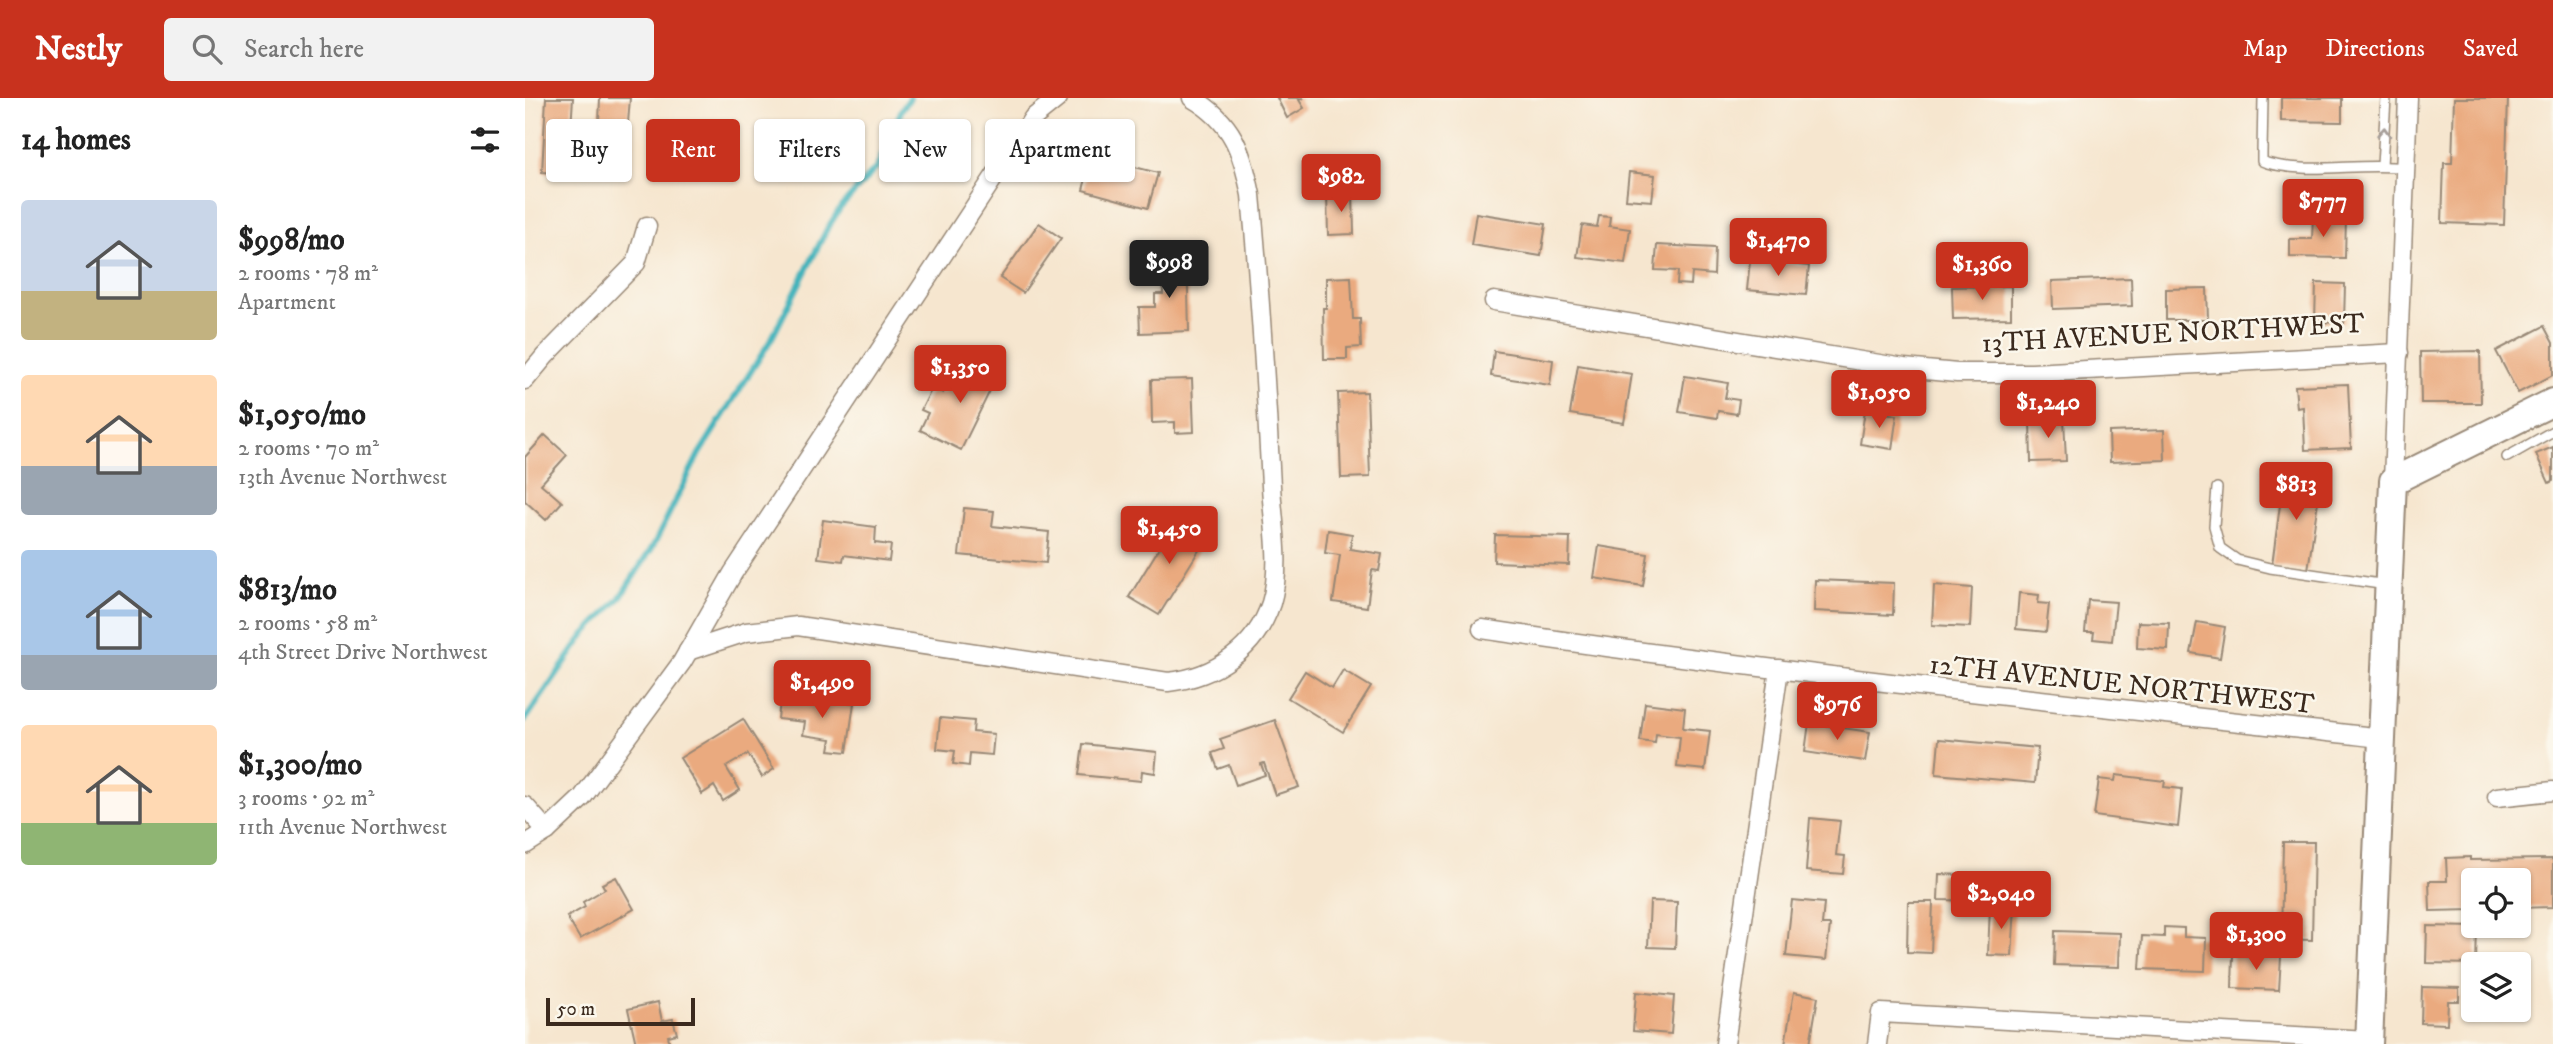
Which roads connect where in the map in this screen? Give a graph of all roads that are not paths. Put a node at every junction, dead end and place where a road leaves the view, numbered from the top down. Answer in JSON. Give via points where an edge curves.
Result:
{"nodes":[{"id":1,"x":1058,"y":98,"type":"edge"},
{"id":2,"x":1192,"y":98,"type":"edge"},
{"id":3,"x":2263,"y":98,"type":"edge"},
{"id":4,"x":2386,"y":98,"type":"edge"},
{"id":5,"x":2408,"y":98,"type":"edge"},
{"id":6,"x":2382,"y":165,"type":"junction"},
{"id":7,"x":2405,"y":168,"type":"junction"},
{"id":8,"x":647,"y":226,"type":"dead end"},
{"id":9,"x":1494,"y":301,"type":"dead end"},
{"id":10,"x":2399,"y":353,"type":"junction"},
{"id":11,"x":525,"y":380,"type":"edge"},
{"id":12,"x":2553,"y":402,"type":"edge"},
{"id":13,"x":2553,"y":431,"type":"edge"},
{"id":14,"x":2507,"y":457,"type":"dead end"},
{"id":15,"x":2393,"y":481,"type":"junction"},
{"id":16,"x":2217,"y":488,"type":"dead end"},
{"id":17,"x":2389,"y":585,"type":"junction"},
{"id":18,"x":1482,"y":629,"type":"dead end"},
{"id":19,"x":688,"y":651,"type":"junction"},
{"id":20,"x":1779,"y":669,"type":"junction"},
{"id":21,"x":2382,"y":738,"type":"junction"},
{"id":22,"x":2553,"y":791,"type":"edge"},
{"id":23,"x":2497,"y":797,"type":"dead end"},
{"id":24,"x":525,"y":806,"type":"edge"},
{"id":25,"x":547,"y":831,"type":"junction"},
{"id":26,"x":525,"y":845,"type":"edge"},
{"id":27,"x":2369,"y":1042,"type":"edge"},
{"id":28,"x":1725,"y":1044,"type":"edge"},
{"id":29,"x":1877,"y":1044,"type":"edge"}],
"edges":[{"from":1,"to":19,"type":"street","via":[[1033,118],[733,573]]},
{"from":2,"to":19,"type":"street","via":[[1229,130],[1244,160],[1251,195],[1276,570],[1271,603],[1245,648],[1217,668],[1168,682],[798,626],[746,632]]},
{"from":3,"to":6,"type":"lane","via":[[2262,161],[2303,168]]},
{"from":6,"to":4,"type":"lane","one_way":true},
{"from":5,"to":7,"type":"street"},
{"from":6,"to":7,"type":"lane"},
{"from":7,"to":10,"type":"street"},
{"from":8,"to":11,"type":"street","via":[[636,263]]},
{"from":9,"to":10,"type":"street","name":"13TH AVENUE NORTHWEST","via":[[1957,373]]},
{"from":10,"to":15,"type":"street"},
{"from":12,"to":15,"type":"main road"},
{"from":13,"to":14,"type":"lane"},
{"from":15,"to":17,"type":"main road"},
{"from":16,"to":17,"type":"lane","via":[[2214,526],[2220,548],[2237,560]]},
{"from":17,"to":21,"type":"main road"},
{"from":18,"to":20,"type":"street","name":"12TH AVENUE NORTHWEST"},
{"from":19,"to":25,"type":"street","via":[[582,798]]},
{"from":20,"to":21,"type":"street","name":"12TH AVENUE NORTHWEST"},
{"from":20,"to":28,"type":"street"},
{"from":21,"to":27,"type":"main road"},
{"from":22,"to":23,"type":"street"},
{"from":24,"to":25,"type":"street"},
{"from":25,"to":26,"type":"street"},
{"from":27,"to":29,"type":"street","via":[[1881,1013]]}]}
